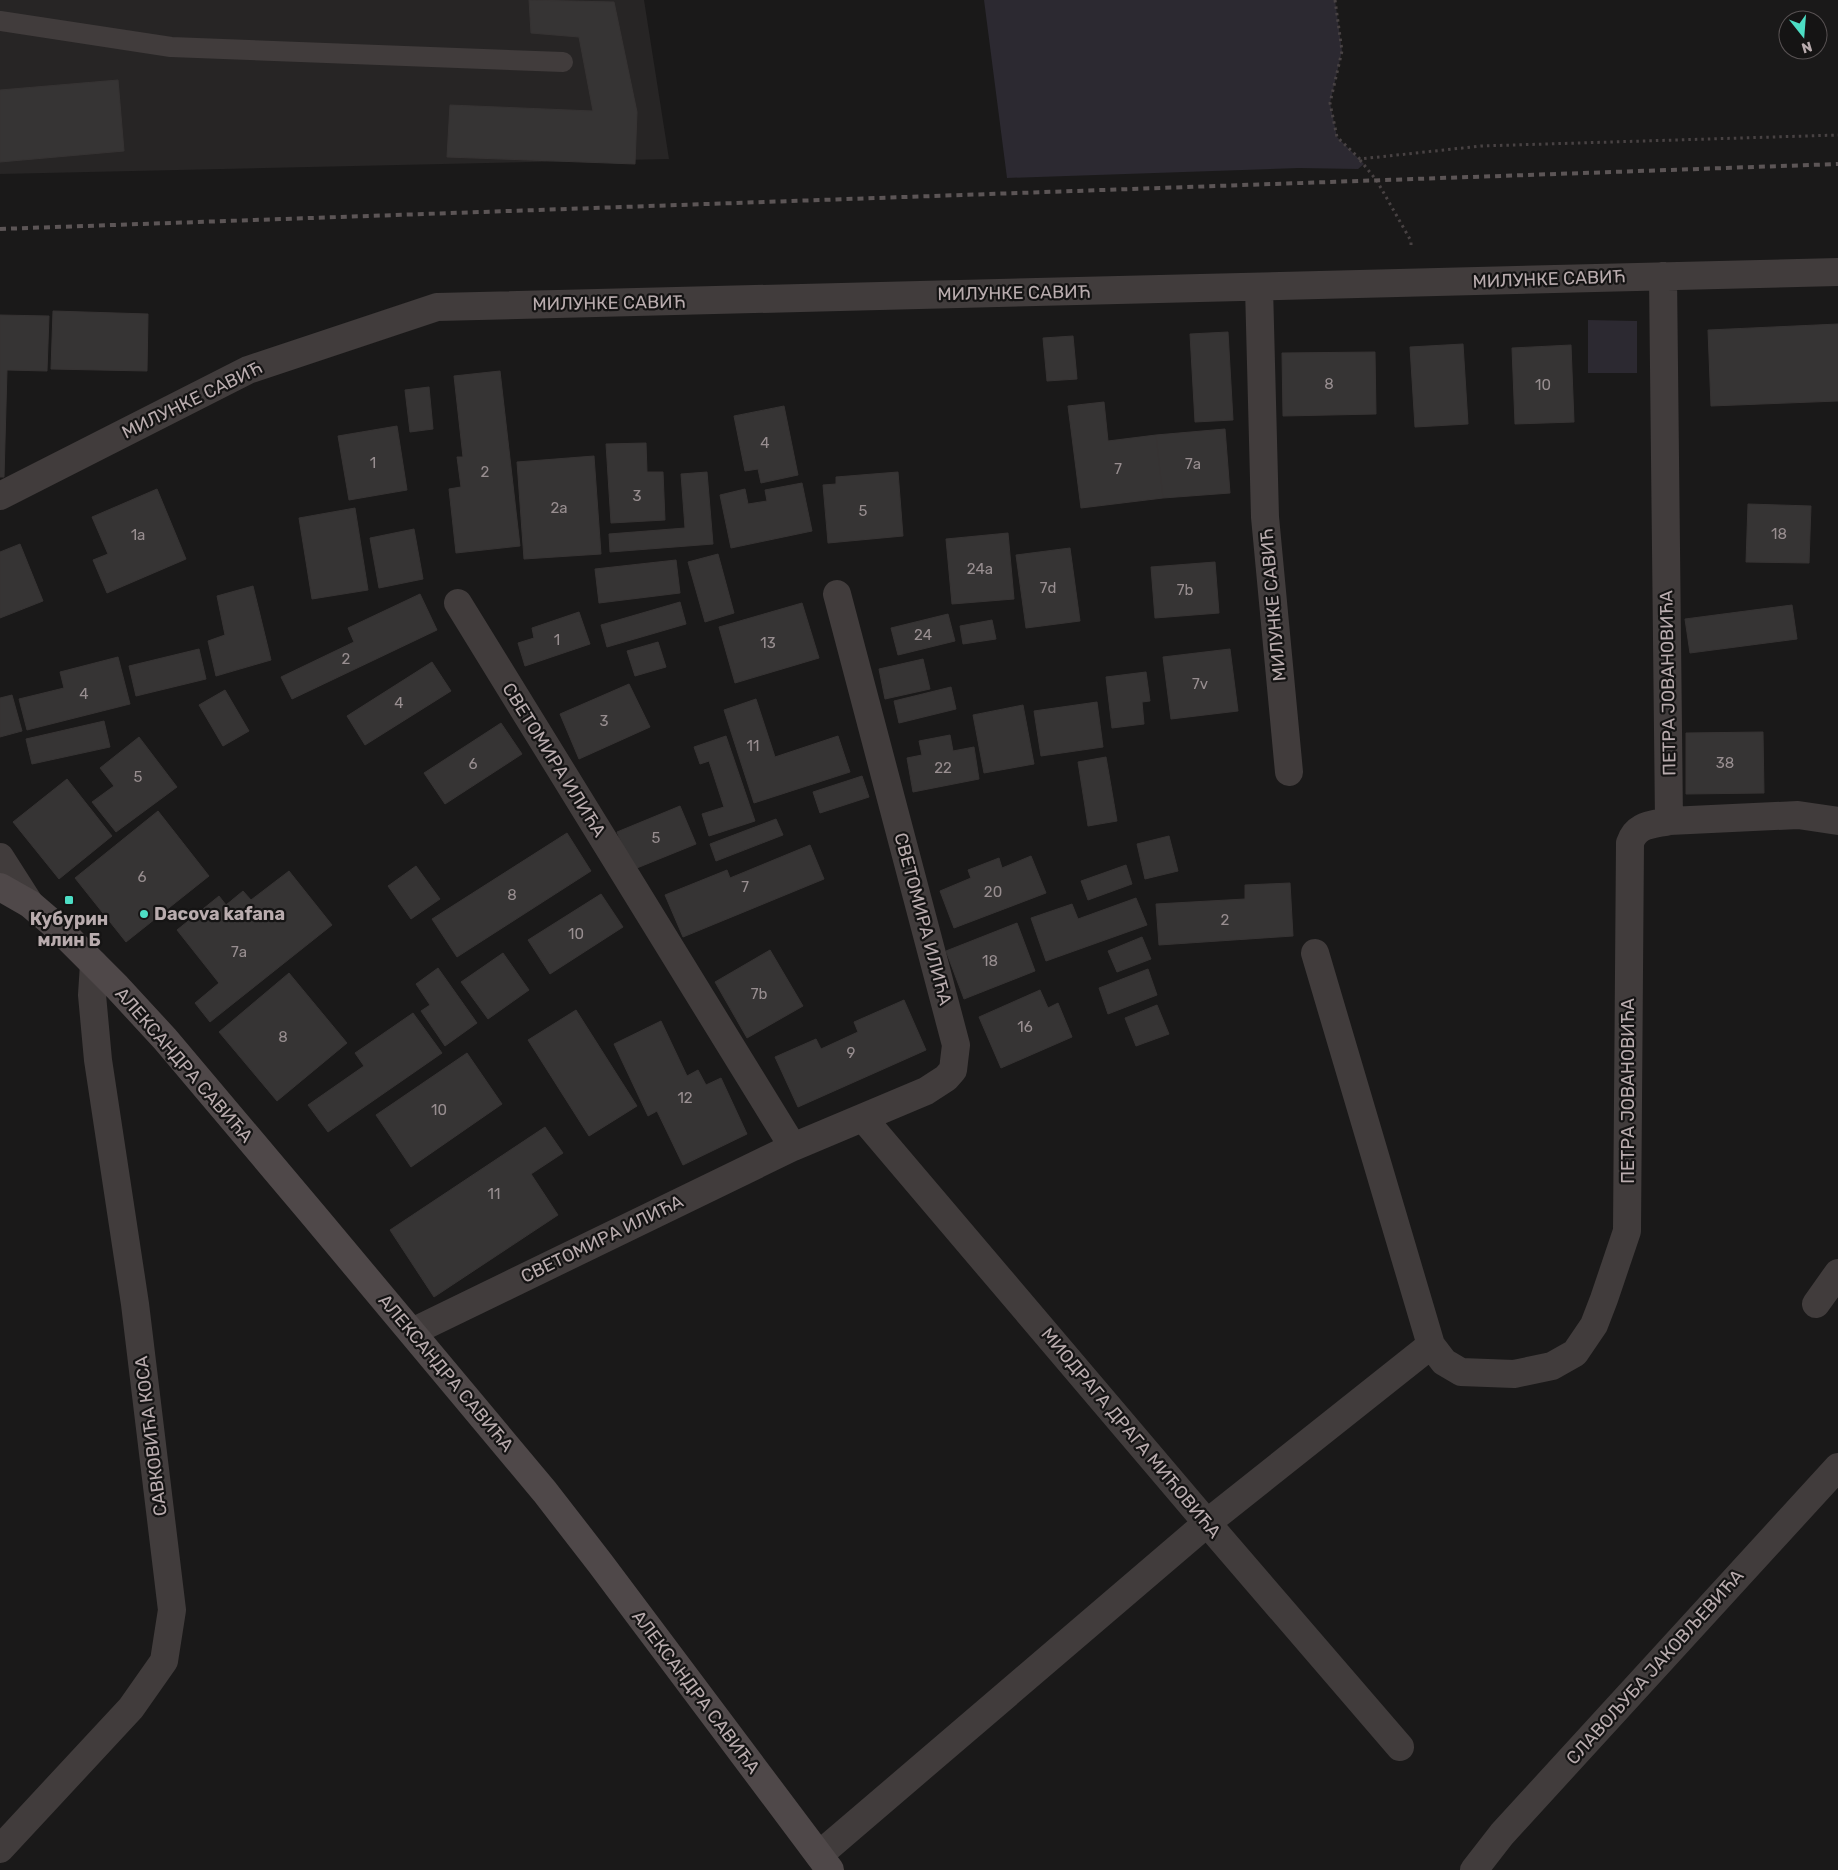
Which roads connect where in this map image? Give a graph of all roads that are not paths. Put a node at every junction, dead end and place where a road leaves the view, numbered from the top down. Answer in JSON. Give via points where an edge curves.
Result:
{"nodes":[{"id":1,"x":0,"y":21,"type":"edge"},
{"id":2,"x":563,"y":62,"type":"dead end"},
{"id":3,"x":1838,"y":272,"type":"edge"},
{"id":4,"x":1663,"y":276,"type":"junction"},
{"id":5,"x":1259,"y":287,"type":"junction"},
{"id":6,"x":0,"y":496,"type":"edge"},
{"id":7,"x":836,"y":594,"type":"dead end"},
{"id":8,"x":458,"y":603,"type":"dead end"},
{"id":9,"x":1289,"y":772,"type":"dead end"},
{"id":10,"x":1669,"y":820,"type":"junction"},
{"id":11,"x":1838,"y":821,"type":"edge"},
{"id":12,"x":0,"y":857,"type":"edge"},
{"id":13,"x":0,"y":887,"type":"edge"},
{"id":14,"x":30,"y":904,"type":"junction"},
{"id":15,"x":1315,"y":953,"type":"dead end"},
{"id":16,"x":94,"y":964,"type":"junction"},
{"id":17,"x":863,"y":1118,"type":"junction"},
{"id":18,"x":792,"y":1147,"type":"junction"},
{"id":19,"x":1838,"y":1273,"type":"edge"},
{"id":20,"x":1816,"y":1304,"type":"dead end"},
{"id":21,"x":412,"y":1332,"type":"junction"},
{"id":22,"x":1431,"y":1345,"type":"junction"},
{"id":23,"x":1838,"y":1467,"type":"edge"},
{"id":24,"x":1207,"y":1523,"type":"junction"},
{"id":25,"x":1400,"y":1747,"type":"dead end"},
{"id":26,"x":0,"y":1849,"type":"edge"},
{"id":27,"x":825,"y":1863,"type":"edge"},
{"id":28,"x":1474,"y":1870,"type":"edge"}],
"edges":[{"from":1,"to":2,"type":"lane","via":[[171,48]]},
{"from":3,"to":4,"type":"street","name":"МИЛУНКЕ САВИЋ"},
{"from":4,"to":5,"type":"street","name":"МИЛУНКЕ САВИЋ"},
{"from":4,"to":10,"type":"street","name":"ПЕТРА ЈОВАНОВИЋА"},
{"from":5,"to":6,"type":"street","name":"МИЛУНКЕ САВИЋ","via":[[437,307],[248,370]]},
{"from":5,"to":9,"type":"street","name":"МИЛУНКЕ САВИЋ","via":[[1265,517]]},
{"from":7,"to":17,"type":"street","name":"СВЕТОМИРА ИЛИЋА","via":[[956,1045],[953,1070],[946,1078],[926,1091]]},
{"from":8,"to":18,"type":"street","name":"СВЕТОМИРА ИЛИЋА"},
{"from":10,"to":11,"type":"street","via":[[1798,814]]},
{"from":10,"to":22,"type":"street","name":"ПЕТРА ЈОВАНОВИЋА","via":[[1639,828],[1630,843],[1627,1231],[1594,1325],[1575,1353],[1552,1366],[1514,1374],[1461,1372],[1444,1362]]},
{"from":12,"to":14,"type":"street"},
{"from":13,"to":14,"type":"main road","name":"АЛЕКСАНДРА САВИЋА"},
{"from":14,"to":16,"type":"main road","name":"АЛЕКСАНДРА САВИЋА"},
{"from":15,"to":22,"type":"street","name":"ПЕТРА ЈОВАНОВИЋА"},
{"from":16,"to":21,"type":"main road","name":"АЛЕКСАНДРА САВИЋА","via":[[165,1039]]},
{"from":16,"to":26,"type":"street","name":"САВКОВИЋА КОСА","via":[[92,995],[98,1060],[135,1304],[172,1610],[164,1661],[131,1708]]},
{"from":17,"to":18,"type":"street","name":"СВЕТОМИРА ИЛИЋА"},
{"from":17,"to":24,"type":"street","name":"МИОДРАГА ДРАГА МИЋОВИЋА"},
{"from":18,"to":21,"type":"street","name":"СВЕТОМИРА ИЛИЋА"},
{"from":19,"to":20,"type":"street"},
{"from":21,"to":27,"type":"main road","name":"АЛЕКСАНДРА САВИЋА","via":[[570,1523]]},
{"from":22,"to":24,"type":"street"},
{"from":23,"to":28,"type":"street","name":"СЛАВОЉУБА ЈАКОВЉЕВИЋА","via":[[1502,1834]]},
{"from":24,"to":25,"type":"street","name":"МИОДРАГА ДРАГА МИЋОВИЋА"},
{"from":24,"to":27,"type":"street"}]}
